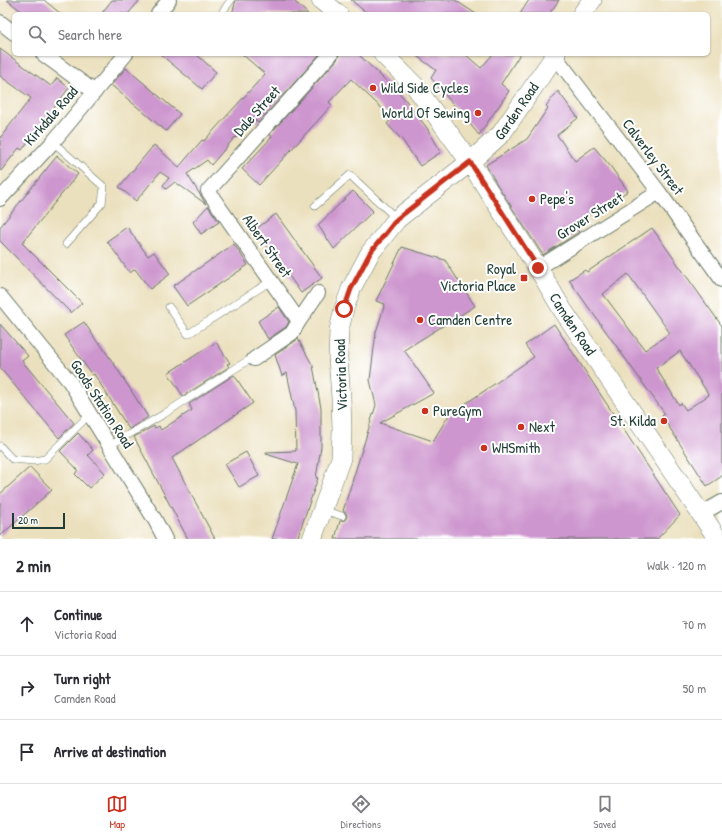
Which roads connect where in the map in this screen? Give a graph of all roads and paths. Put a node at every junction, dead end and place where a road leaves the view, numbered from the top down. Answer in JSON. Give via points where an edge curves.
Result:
{"nodes":[{"id":1,"x":169,"y":0,"type":"edge"},
{"id":2,"x":231,"y":0,"type":"edge"},
{"id":3,"x":321,"y":0,"type":"edge"},
{"id":4,"x":592,"y":0,"type":"edge"},
{"id":5,"x":160,"y":12,"type":"edge"},
{"id":6,"x":223,"y":12,"type":"edge"},
{"id":7,"x":336,"y":12,"type":"edge"},
{"id":8,"x":583,"y":12,"type":"edge"},
{"id":9,"x":0,"y":22,"type":"edge"},
{"id":10,"x":12,"y":31,"type":"edge"},
{"id":11,"x":46,"y":56,"type":"edge"},
{"id":12,"x":124,"y":56,"type":"edge"},
{"id":13,"x":329,"y":56,"type":"edge"},
{"id":14,"x":385,"y":56,"type":"edge"},
{"id":15,"x":554,"y":56,"type":"edge"},
{"id":16,"x":556,"y":56,"type":"edge"},
{"id":17,"x":95,"y":92,"type":"junction"},
{"id":18,"x":53,"y":142,"type":"junction"},
{"id":19,"x":470,"y":162,"type":"junction"},
{"id":20,"x":208,"y":191,"type":"joint"},
{"id":21,"x":659,"y":192,"type":"junction"},
{"id":22,"x":0,"y":199,"type":"edge"},
{"id":23,"x":315,"y":206,"type":"dead end"},
{"id":24,"x":397,"y":219,"type":"junction"},
{"id":25,"x":66,"y":244,"type":"dead end"},
{"id":26,"x":538,"y":268,"type":"junction"},
{"id":27,"x":722,"y":280,"type":"edge"},
{"id":28,"x":271,"y":281,"type":"junction"},
{"id":29,"x":318,"y":293,"type":"dead end"},
{"id":30,"x":0,"y":296,"type":"edge"},
{"id":31,"x":169,"y":308,"type":"dead end"},
{"id":32,"x":299,"y":320,"type":"junction"},
{"id":33,"x":251,"y":360,"type":"joint"},
{"id":34,"x":90,"y":414,"type":"junction"},
{"id":35,"x":0,"y":446,"type":"edge"},
{"id":36,"x":109,"y":446,"type":"junction"},
{"id":37,"x":722,"y":502,"type":"edge"},
{"id":38,"x":323,"y":510,"type":"junction"},
{"id":39,"x":701,"y":514,"type":"junction"},
{"id":40,"x":342,"y":516,"type":"dead end"},
{"id":41,"x":165,"y":539,"type":"edge"},
{"id":42,"x":312,"y":539,"type":"edge"},
{"id":43,"x":718,"y":539,"type":"edge"}],
"edges":[{"from":1,"to":5,"type":"street"},
{"from":2,"to":6,"type":"lane"},
{"from":3,"to":7,"type":"street"},
{"from":4,"to":8,"type":"street"},
{"from":9,"to":10,"type":"street"},
{"from":11,"to":17,"type":"street"},
{"from":12,"to":17,"type":"street","name":"Kirkdale Road"},
{"from":13,"to":20,"type":"street","name":"Dale Street"},
{"from":14,"to":19,"type":"street","name":"Camden Road","via":[[415,86]]},
{"from":15,"to":19,"type":"street","name":"Garden Road","via":[[501,134]]},
{"from":16,"to":21,"type":"street","name":"Calverley Street"},
{"from":17,"to":18,"type":"street","name":"Kirkdale Road"},
{"from":18,"to":22,"type":"street","name":"Kirkdale Road"},
{"from":18,"to":25,"type":"lane","via":[[104,188],[102,204]]},
{"from":19,"to":24,"type":"street","name":"Victoria Road"},
{"from":19,"to":26,"type":"street","name":"Camden Road"},
{"from":20,"to":28,"type":"street","name":"Albert Street"},
{"from":21,"to":26,"type":"street","name":"Grover Street"},
{"from":21,"to":27,"type":"street","name":"Calverley Street"},
{"from":23,"to":24,"type":"lane","via":[[350,175]]},
{"from":24,"to":38,"type":"street","name":"Victoria Road","via":[[370,253],[351,289],[344,309],[339,330],[338,358],[342,404],[341,458]]},
{"from":26,"to":39,"type":"street","name":"Camden Road","via":[[562,309]]},
{"from":28,"to":31,"type":"lane","via":[[188,334]]},
{"from":28,"to":32,"type":"street","name":"Albert Street"},
{"from":29,"to":32,"type":"street"},
{"from":30,"to":34,"type":"street","name":"Goods Station Road","via":[[70,382]]},
{"from":32,"to":33,"type":"street","via":[[292,333]]},
{"from":33,"to":36,"type":"lane"},
{"from":34,"to":35,"type":"lane","via":[[45,459],[12,459]]},
{"from":34,"to":36,"type":"street","name":"Goods Station Road"},
{"from":36,"to":41,"type":"street","name":"Goods Station Road"},
{"from":37,"to":39,"type":"street"},
{"from":38,"to":40,"type":"lane"},
{"from":38,"to":42,"type":"street","name":"Victoria Road"},
{"from":39,"to":43,"type":"street","name":"Camden Road"}]}
